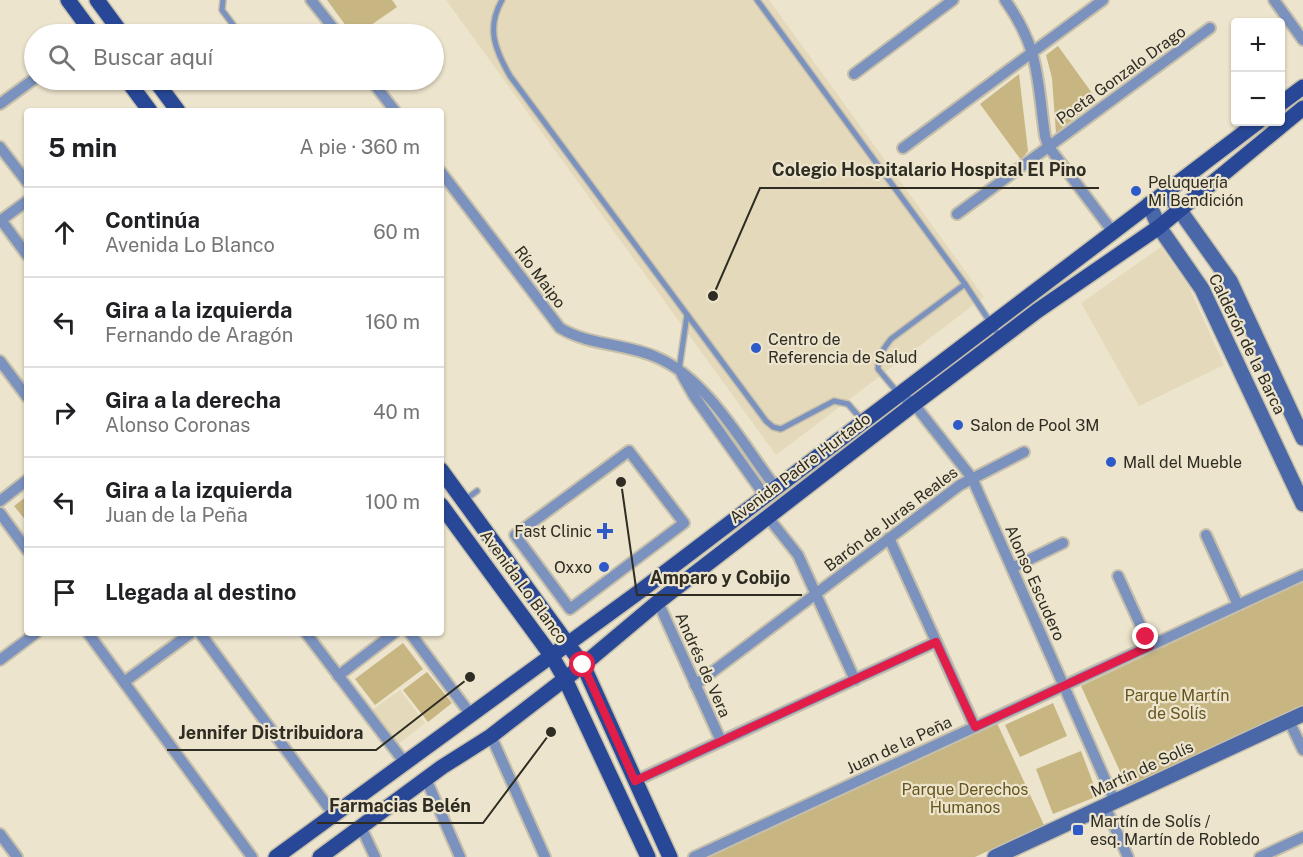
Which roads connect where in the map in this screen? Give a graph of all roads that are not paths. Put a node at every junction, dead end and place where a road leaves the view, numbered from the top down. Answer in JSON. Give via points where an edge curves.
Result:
{"nodes":[{"id":1,"x":68,"y":0,"type":"edge"},
{"id":2,"x":97,"y":0,"type":"edge"},
{"id":3,"x":223,"y":0,"type":"edge"},
{"id":4,"x":311,"y":0,"type":"edge"},
{"id":5,"x":502,"y":0,"type":"edge"},
{"id":6,"x":756,"y":0,"type":"edge"},
{"id":7,"x":953,"y":0,"type":"edge"},
{"id":8,"x":1005,"y":0,"type":"edge"},
{"id":9,"x":1103,"y":0,"type":"edge"},
{"id":10,"x":1274,"y":0,"type":"edge"},
{"id":11,"x":86,"y":24,"type":"edge"},
{"id":12,"x":115,"y":24,"type":"edge"},
{"id":13,"x":232,"y":24,"type":"edge"},
{"id":14,"x":330,"y":24,"type":"edge"},
{"id":15,"x":1210,"y":28,"type":"dead end"},
{"id":16,"x":1303,"y":40,"type":"edge"},
{"id":17,"x":1034,"y":51,"type":"junction"},
{"id":18,"x":854,"y":74,"type":"dead end"},
{"id":19,"x":24,"y":86,"type":"edge"},
{"id":20,"x":1303,"y":87,"type":"edge"},
{"id":21,"x":134,"y":90,"type":"edge"},
{"id":22,"x":162,"y":90,"type":"edge"},
{"id":23,"x":379,"y":90,"type":"edge"},
{"id":24,"x":1285,"y":101,"type":"edge"},
{"id":25,"x":0,"y":104,"type":"edge"},
{"id":26,"x":148,"y":108,"type":"edge"},
{"id":27,"x":176,"y":108,"type":"edge"},
{"id":28,"x":393,"y":108,"type":"edge"},
{"id":29,"x":1303,"y":108,"type":"edge"},
{"id":30,"x":1253,"y":126,"type":"edge"},
{"id":31,"x":1048,"y":146,"type":"junction"},
{"id":32,"x":0,"y":147,"type":"edge"},
{"id":33,"x":903,"y":148,"type":"dead end"},
{"id":34,"x":444,"y":175,"type":"edge"},
{"id":35,"x":24,"y":178,"type":"edge"},
{"id":36,"x":1166,"y":191,"type":"junction"},
{"id":37,"x":24,"y":203,"type":"edge"},
{"id":38,"x":1149,"y":204,"type":"junction"},
{"id":39,"x":1180,"y":210,"type":"junction"},
{"id":40,"x":957,"y":214,"type":"dead end"},
{"id":41,"x":1,"y":220,"type":"edge"},
{"id":42,"x":1159,"y":227,"type":"junction"},
{"id":43,"x":1113,"y":232,"type":"junction"},
{"id":44,"x":24,"y":251,"type":"edge"},
{"id":45,"x":965,"y":284,"type":"junction"},
{"id":46,"x":1236,"y":293,"type":"junction"},
{"id":47,"x":1211,"y":308,"type":"junction"},
{"id":48,"x":687,"y":315,"type":"junction"},
{"id":49,"x":992,"y":324,"type":"junction"},
{"id":50,"x":1001,"y":338,"type":"junction"},
{"id":51,"x":0,"y":361,"type":"edge"},
{"id":52,"x":679,"y":370,"type":"junction"},
{"id":53,"x":24,"y":393,"type":"edge"},
{"id":54,"x":899,"y":394,"type":"junction"},
{"id":55,"x":914,"y":404,"type":"junction"},
{"id":56,"x":863,"y":421,"type":"junction"},
{"id":57,"x":1303,"y":438,"type":"edge"},
{"id":58,"x":629,"y":451,"type":"joint"},
{"id":59,"x":1024,"y":452,"type":"dead end"},
{"id":60,"x":444,"y":474,"type":"edge"},
{"id":61,"x":972,"y":478,"type":"junction"},
{"id":62,"x":24,"y":482,"type":"edge"},
{"id":63,"x":477,"y":491,"type":"dead end"},
{"id":64,"x":770,"y":492,"type":"junction"},
{"id":65,"x":0,"y":501,"type":"edge"},
{"id":66,"x":464,"y":501,"type":"junction"},
{"id":67,"x":1303,"y":504,"type":"edge"},
{"id":68,"x":444,"y":509,"type":"edge"},
{"id":69,"x":0,"y":513,"type":"edge"},
{"id":70,"x":767,"y":516,"type":"junction"},
{"id":71,"x":1206,"y":535,"type":"dead end"},
{"id":72,"x":889,"y":538,"type":"junction"},
{"id":73,"x":1063,"y":543,"type":"dead end"},
{"id":74,"x":24,"y":546,"type":"edge"},
{"id":75,"x":1012,"y":567,"type":"junction"},
{"id":76,"x":1303,"y":575,"type":"edge"},
{"id":77,"x":1118,"y":576,"type":"dead end"},
{"id":78,"x":816,"y":594,"type":"junction"},
{"id":79,"x":658,"y":602,"type":"junction"},
{"id":80,"x":1238,"y":605,"type":"junction"},
{"id":81,"x":32,"y":636,"type":"edge"},
{"id":82,"x":90,"y":636,"type":"edge"},
{"id":83,"x":187,"y":636,"type":"edge"},
{"id":84,"x":202,"y":636,"type":"edge"},
{"id":85,"x":308,"y":636,"type":"edge"},
{"id":86,"x":390,"y":636,"type":"edge"},
{"id":87,"x":412,"y":636,"type":"edge"},
{"id":88,"x":567,"y":642,"type":"junction"},
{"id":89,"x":936,"y":642,"type":"junction"},
{"id":90,"x":1150,"y":646,"type":"junction"},
{"id":91,"x":551,"y":655,"type":"junction"},
{"id":92,"x":0,"y":660,"type":"edge"},
{"id":93,"x":583,"y":665,"type":"junction"},
{"id":94,"x":338,"y":676,"type":"junction"},
{"id":95,"x":565,"y":679,"type":"junction"},
{"id":96,"x":855,"y":680,"type":"junction"},
{"id":97,"x":124,"y":682,"type":"junction"},
{"id":98,"x":695,"y":685,"type":"junction"},
{"id":99,"x":1064,"y":686,"type":"junction"},
{"id":100,"x":471,"y":715,"type":"junction"},
{"id":101,"x":1296,"y":718,"type":"edge"},
{"id":102,"x":975,"y":727,"type":"junction"},
{"id":103,"x":491,"y":736,"type":"junction"},
{"id":104,"x":721,"y":741,"type":"junction"},
{"id":105,"x":1303,"y":750,"type":"edge"},
{"id":106,"x":405,"y":763,"type":"junction"},
{"id":107,"x":426,"y":779,"type":"junction"},
{"id":108,"x":635,"y":781,"type":"junction"},
{"id":109,"x":1110,"y":804,"type":"junction"},
{"id":110,"x":334,"y":815,"type":"junction"},
{"id":111,"x":361,"y":827,"type":"junction"},
{"id":112,"x":0,"y":834,"type":"edge"},
{"id":113,"x":1303,"y":837,"type":"edge"},
{"id":114,"x":17,"y":857,"type":"edge"},
{"id":115,"x":252,"y":857,"type":"edge"},
{"id":116,"x":276,"y":857,"type":"edge"},
{"id":117,"x":320,"y":857,"type":"edge"},
{"id":118,"x":375,"y":857,"type":"edge"},
{"id":119,"x":460,"y":857,"type":"edge"},
{"id":120,"x":546,"y":857,"type":"edge"},
{"id":121,"x":648,"y":857,"type":"edge"},
{"id":122,"x":670,"y":857,"type":"edge"},
{"id":123,"x":694,"y":857,"type":"edge"},
{"id":124,"x":995,"y":857,"type":"edge"},
{"id":125,"x":1128,"y":857,"type":"edge"},
{"id":126,"x":1260,"y":857,"type":"edge"}],
"edges":[{"from":1,"to":11,"type":"main road"},
{"from":2,"to":12,"type":"main road"},
{"from":3,"to":13,"type":"lane","via":[[222,10]]},
{"from":4,"to":14,"type":"street"},
{"from":5,"to":48,"type":"lane","via":[[493,19],[492,34],[510,76]]},
{"from":6,"to":45,"type":"lane"},
{"from":7,"to":18,"type":"street"},
{"from":8,"to":17,"type":"street"},
{"from":9,"to":17,"type":"street"},
{"from":10,"to":16,"type":"street"},
{"from":15,"to":31,"type":"street","name":"Poeta Gonzalo Drago"},
{"from":17,"to":31,"type":"street"},
{"from":17,"to":33,"type":"street"},
{"from":19,"to":25,"type":"street"},
{"from":20,"to":24,"type":"main road"},
{"from":21,"to":26,"type":"main road"},
{"from":22,"to":27,"type":"main road"},
{"from":23,"to":28,"type":"street"},
{"from":29,"to":39,"type":"main road","name":"Avenida Padre Hurtado"},
{"from":30,"to":36,"type":"main road","name":"Avenida Padre Hurtado"},
{"from":31,"to":40,"type":"street","name":"Poeta Gonzalo Drago"},
{"from":31,"to":43,"type":"street"},
{"from":32,"to":35,"type":"street"},
{"from":34,"to":52,"type":"street","name":"Río Maipo","via":[[560,327],[578,338],[648,354]]},
{"from":36,"to":38,"type":"main road","name":"Avenida Padre Hurtado"},
{"from":36,"to":39,"type":"street","name":"Calderón de la Barca"},
{"from":37,"to":41,"type":"street"},
{"from":38,"to":42,"type":"street","name":"Calderón de la Barca"},
{"from":38,"to":43,"type":"main road","name":"Avenida Padre Hurtado"},
{"from":39,"to":42,"type":"main road","name":"Avenida Padre Hurtado"},
{"from":39,"to":46,"type":"street","name":"Calderón de la Barca"},
{"from":41,"to":44,"type":"street"},
{"from":42,"to":47,"type":"street","name":"Calderón de la Barca","via":[[1197,280]]},
{"from":42,"to":50,"type":"main road","name":"Avenida Padre Hurtado"},
{"from":43,"to":49,"type":"main road","name":"Avenida Padre Hurtado"},
{"from":45,"to":49,"type":"lane"},
{"from":45,"to":54,"type":"lane","via":[[882,349],[878,369]]},
{"from":46,"to":47,"type":"street","via":[[1229,306]]},
{"from":46,"to":57,"type":"street","name":"Calderón de la Barca"},
{"from":47,"to":67,"type":"street","name":"Calderón de la Barca"},
{"from":48,"to":52,"type":"lane"},
{"from":48,"to":56,"type":"lane","via":[[773,427],[781,429],[834,401],[848,404]]},
{"from":49,"to":50,"type":"lane"},
{"from":49,"to":54,"type":"main road","name":"Avenida Padre Hurtado"},
{"from":50,"to":55,"type":"main road","name":"Avenida Padre Hurtado"},
{"from":51,"to":53,"type":"street"},
{"from":52,"to":64,"type":"street","name":"Río Maipo","via":[[701,389]]},
{"from":54,"to":55,"type":"street","name":"Alonso Escudero"},
{"from":54,"to":56,"type":"main road","name":"Avenida Padre Hurtado"},
{"from":55,"to":61,"type":"street","name":"Alonso Escudero"},
{"from":55,"to":70,"type":"main road","name":"Avenida Padre Hurtado"},
{"from":56,"to":64,"type":"main road","name":"Avenida Padre Hurtado"},
{"from":58,"to":58,"type":"street","via":[[515,535],[570,609],[684,523]]},
{"from":59,"to":61,"type":"street","name":"Barón de Juras Reales"},
{"from":60,"to":66,"type":"main road","name":"Avenida Lo Blanco"},
{"from":61,"to":72,"type":"street","name":"Barón de Juras Reales"},
{"from":61,"to":75,"type":"street","name":"Alonso Escudero"},
{"from":62,"to":65,"type":"street"},
{"from":63,"to":66,"type":"lane"},
{"from":64,"to":88,"type":"main road","name":"Avenida Padre Hurtado"},
{"from":66,"to":88,"type":"main road","name":"Avenida Lo Blanco"},
{"from":68,"to":91,"type":"main road","name":"Avenida Lo Blanco"},
{"from":69,"to":74,"type":"street"},
{"from":70,"to":78,"type":"street","via":[[795,549]]},
{"from":70,"to":79,"type":"main road","name":"Avenida Padre Hurtado"},
{"from":71,"to":80,"type":"street"},
{"from":72,"to":78,"type":"street","name":"Barón de Juras Reales"},
{"from":72,"to":89,"type":"street"},
{"from":73,"to":75,"type":"street"},
{"from":75,"to":99,"type":"street","name":"Alonso Escudero"},
{"from":76,"to":80,"type":"street","name":"Juan de la Peña"},
{"from":77,"to":90,"type":"street"},
{"from":78,"to":96,"type":"street"},
{"from":78,"to":98,"type":"street","name":"Barón de Juras Reales"},
{"from":79,"to":93,"type":"main road","name":"Avenida Padre Hurtado"},
{"from":79,"to":98,"type":"street","name":"Andrés de Vera"},
{"from":80,"to":90,"type":"street","name":"Juan de la Peña"},
{"from":81,"to":92,"type":"street"},
{"from":82,"to":97,"type":"street"},
{"from":83,"to":97,"type":"street"},
{"from":84,"to":110,"type":"street"},
{"from":85,"to":94,"type":"street"},
{"from":86,"to":94,"type":"street"},
{"from":87,"to":100,"type":"street"},
{"from":88,"to":91,"type":"main road","name":"Avenida Padre Hurtado"},
{"from":88,"to":93,"type":"main road","name":"Avenida Lo Blanco"},
{"from":89,"to":96,"type":"street"},
{"from":89,"to":102,"type":"street"},
{"from":90,"to":99,"type":"street","name":"Juan de la Peña"},
{"from":91,"to":95,"type":"main road","name":"Avenida Lo Blanco"},
{"from":91,"to":100,"type":"main road","name":"Avenida Padre Hurtado"},
{"from":93,"to":95,"type":"main road","name":"Avenida Padre Hurtado"},
{"from":93,"to":108,"type":"main road","name":"Avenida Lo Blanco"},
{"from":94,"to":106,"type":"street"},
{"from":95,"to":103,"type":"main road","name":"Avenida Padre Hurtado"},
{"from":95,"to":121,"type":"main road","name":"Avenida Lo Blanco"},
{"from":96,"to":104,"type":"street"},
{"from":97,"to":115,"type":"street"},
{"from":98,"to":104,"type":"street","name":"Andrés de Vera"},
{"from":99,"to":102,"type":"street","name":"Juan de la Peña"},
{"from":99,"to":109,"type":"street","name":"Alonso Escudero"},
{"from":100,"to":106,"type":"main road","name":"Avenida Padre Hurtado"},
{"from":101,"to":105,"type":"street"},
{"from":101,"to":109,"type":"street","name":"Martín de Solís"},
{"from":102,"to":123,"type":"street","name":"Juan de la Peña"},
{"from":103,"to":107,"type":"main road","name":"Avenida Padre Hurtado"},
{"from":103,"to":120,"type":"street"},
{"from":104,"to":108,"type":"street"},
{"from":106,"to":110,"type":"main road","name":"Avenida Padre Hurtado"},
{"from":107,"to":111,"type":"main road","name":"Avenida Padre Hurtado"},
{"from":107,"to":119,"type":"street"},
{"from":108,"to":122,"type":"main road","name":"Avenida Lo Blanco"},
{"from":109,"to":124,"type":"street","name":"Martín de Solís"},
{"from":109,"to":125,"type":"street","name":"Alonso Escudero"},
{"from":110,"to":116,"type":"main road","name":"Avenida Padre Hurtado"},
{"from":111,"to":117,"type":"main road","name":"Avenida Padre Hurtado"},
{"from":111,"to":118,"type":"street"},
{"from":112,"to":114,"type":"street"},
{"from":113,"to":126,"type":"street"}]}
